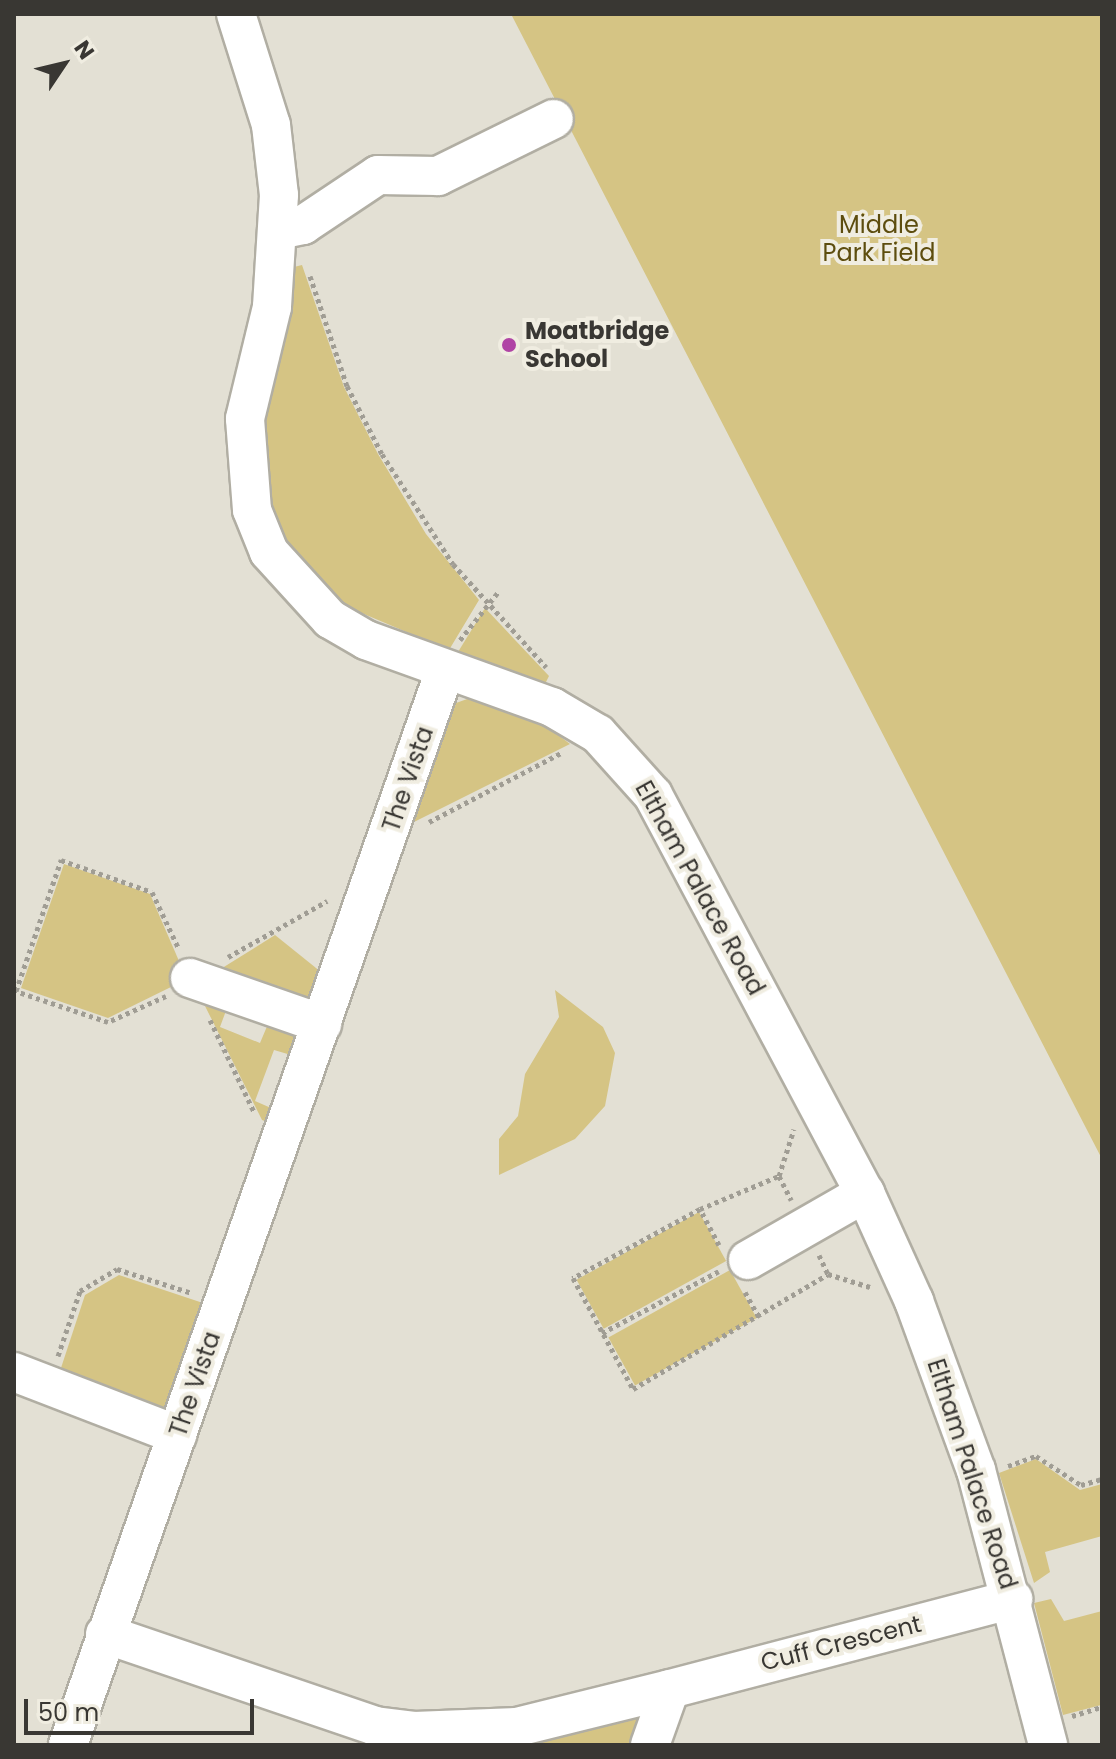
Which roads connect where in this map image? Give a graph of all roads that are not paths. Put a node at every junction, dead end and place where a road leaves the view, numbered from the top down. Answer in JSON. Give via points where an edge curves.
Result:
{"nodes":[{"id":1,"x":236,"y":14,"type":"edge"},
{"id":2,"x":554,"y":119,"type":"dead end"},
{"id":3,"x":279,"y":230,"type":"junction"},
{"id":4,"x":445,"y":670,"type":"junction"},
{"id":5,"x":190,"y":978,"type":"dead end"},
{"id":6,"x":322,"y":1024,"type":"junction"},
{"id":7,"x":865,"y":1193,"type":"junction"},
{"id":8,"x":735,"y":1263,"type":"road end"},
{"id":9,"x":30,"y":1381,"type":"edge"},
{"id":10,"x":177,"y":1435,"type":"junction"},
{"id":11,"x":1013,"y":1599,"type":"junction"},
{"id":12,"x":105,"y":1634,"type":"junction"},
{"id":13,"x":670,"y":1689,"type":"junction"},
{"id":14,"x":380,"y":1735,"type":"edge"},
{"id":15,"x":68,"y":1745,"type":"edge"},
{"id":16,"x":650,"y":1745,"type":"edge"},
{"id":17,"x":1048,"y":1745,"type":"edge"}],
"edges":[{"from":1,"to":3,"type":"street","name":"Eltham Palace Road","via":[[271,125]]},
{"from":2,"to":3,"type":"street","via":[[438,176],[378,175],[303,225]]},
{"from":3,"to":4,"type":"street","name":"Eltham Palace Road","via":[[272,307],[245,419],[252,510],[269,552],[330,619]]},
{"from":4,"to":6,"type":"street","name":"The Vista"},
{"from":4,"to":7,"type":"street","name":"Eltham Palace Road","via":[[552,707],[598,734],[653,795]]},
{"from":5,"to":6,"type":"street"},
{"from":6,"to":10,"type":"street","name":"The Vista"},
{"from":7,"to":8,"type":"street"},
{"from":7,"to":11,"type":"street","name":"Eltham Palace Road","via":[[914,1301],[976,1470]]},
{"from":9,"to":10,"type":"street"},
{"from":10,"to":12,"type":"street","name":"The Vista"},
{"from":11,"to":13,"type":"street","name":"Cuff Crescent"},
{"from":11,"to":17,"type":"street","name":"Eltham Palace Road"},
{"from":12,"to":14,"type":"street","name":"Cuff Crescent"},
{"from":12,"to":15,"type":"street","name":"The Vista"},
{"from":13,"to":14,"type":"street","name":"Cuff Crescent","via":[[470,1734]]},
{"from":13,"to":16,"type":"street"}]}
